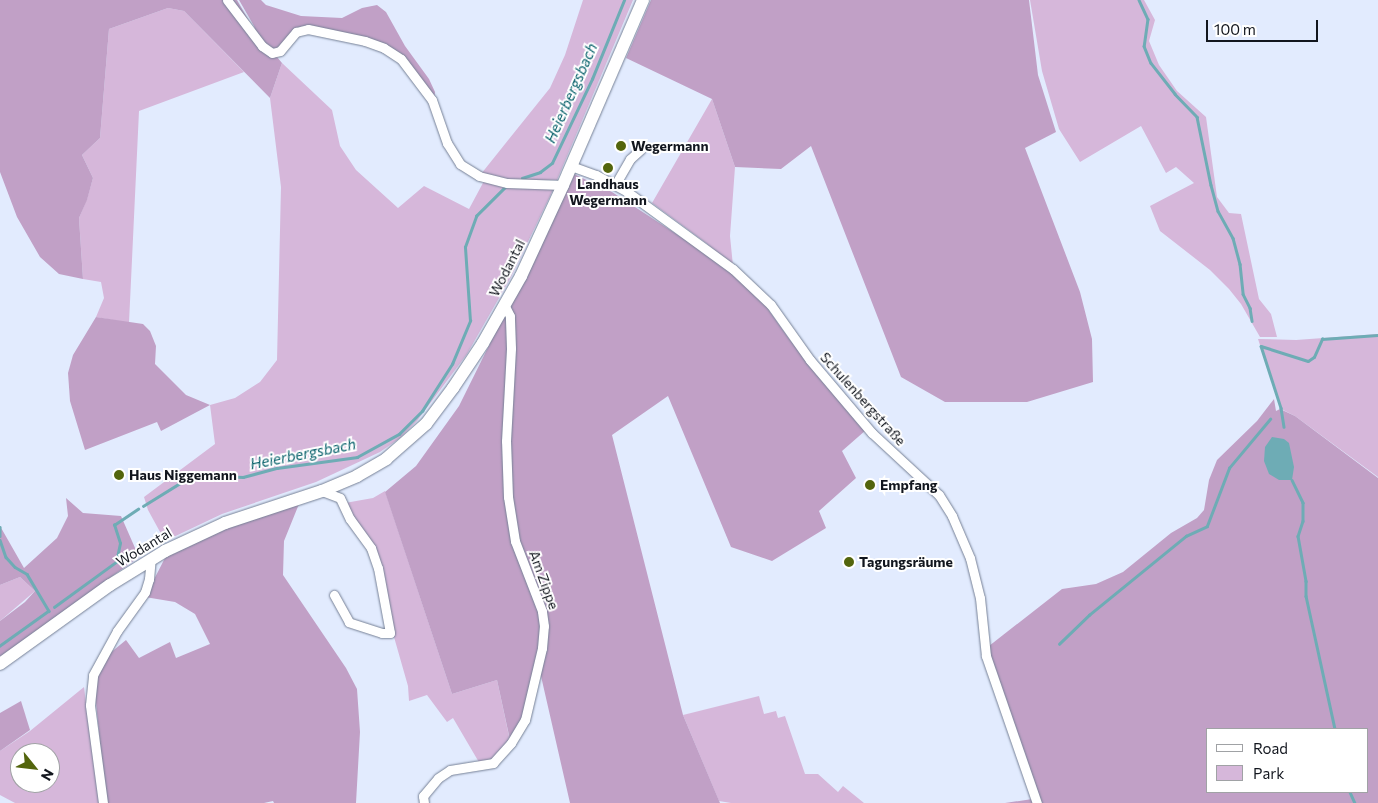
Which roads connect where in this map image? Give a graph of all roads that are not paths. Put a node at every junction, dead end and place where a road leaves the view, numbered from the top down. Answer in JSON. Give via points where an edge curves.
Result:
{"nodes":[{"id":1,"x":227,"y":0,"type":"edge"},
{"id":2,"x":643,"y":0,"type":"edge"},
{"id":3,"x":641,"y":149,"type":"dead end"},
{"id":4,"x":571,"y":166,"type":"junction"},
{"id":5,"x":563,"y":185,"type":"junction"},
{"id":6,"x":615,"y":185,"type":"junction"},
{"id":7,"x":505,"y":306,"type":"junction"},
{"id":8,"x":322,"y":491,"type":"junction"},
{"id":9,"x":151,"y":558,"type":"junction"},
{"id":10,"x":334,"y":594,"type":"dead end"},
{"id":11,"x":0,"y":664,"type":"edge"},
{"id":12,"x":103,"y":803,"type":"edge"},
{"id":13,"x":424,"y":803,"type":"edge"},
{"id":14,"x":1037,"y":803,"type":"edge"}],
"edges":[{"from":1,"to":5,"type":"street","via":[[262,46],[272,53],[280,51],[296,32],[308,29],[384,48],[402,58],[432,100],[448,143],[460,164],[479,176],[507,183]]},
{"from":2,"to":4,"type":"main road","name":"Wodantal"},
{"from":3,"to":6,"type":"street","via":[[630,159]]},
{"from":4,"to":5,"type":"main road","name":"Wodantal"},
{"from":4,"to":6,"type":"street","name":"Schulenbergstraße"},
{"from":5,"to":7,"type":"main road","name":"Wodantal"},
{"from":6,"to":14,"type":"street","name":"Schulenbergstraße","via":[[708,249],[757,290],[810,360],[872,433],[924,480],[946,505],[970,558],[980,598],[986,656]]},
{"from":7,"to":8,"type":"main road","name":"Wodantal","via":[[454,388],[426,424],[386,459]]},
{"from":7,"to":13,"type":"street","name":"Am Zippe","via":[[510,316],[511,348],[506,441],[508,497],[515,541],[542,611],[542,648],[525,720],[505,750],[493,763],[450,770],[438,778],[423,796]]},
{"from":8,"to":9,"type":"main road","name":"Wodantal","via":[[225,523]]},
{"from":8,"to":10,"type":"street","via":[[340,498],[350,519],[371,548],[378,568],[390,634],[349,622]]},
{"from":9,"to":11,"type":"main road","name":"Wodantal"},
{"from":9,"to":12,"type":"street","via":[[150,579],[145,592],[117,631],[93,675],[90,705]]}]}
